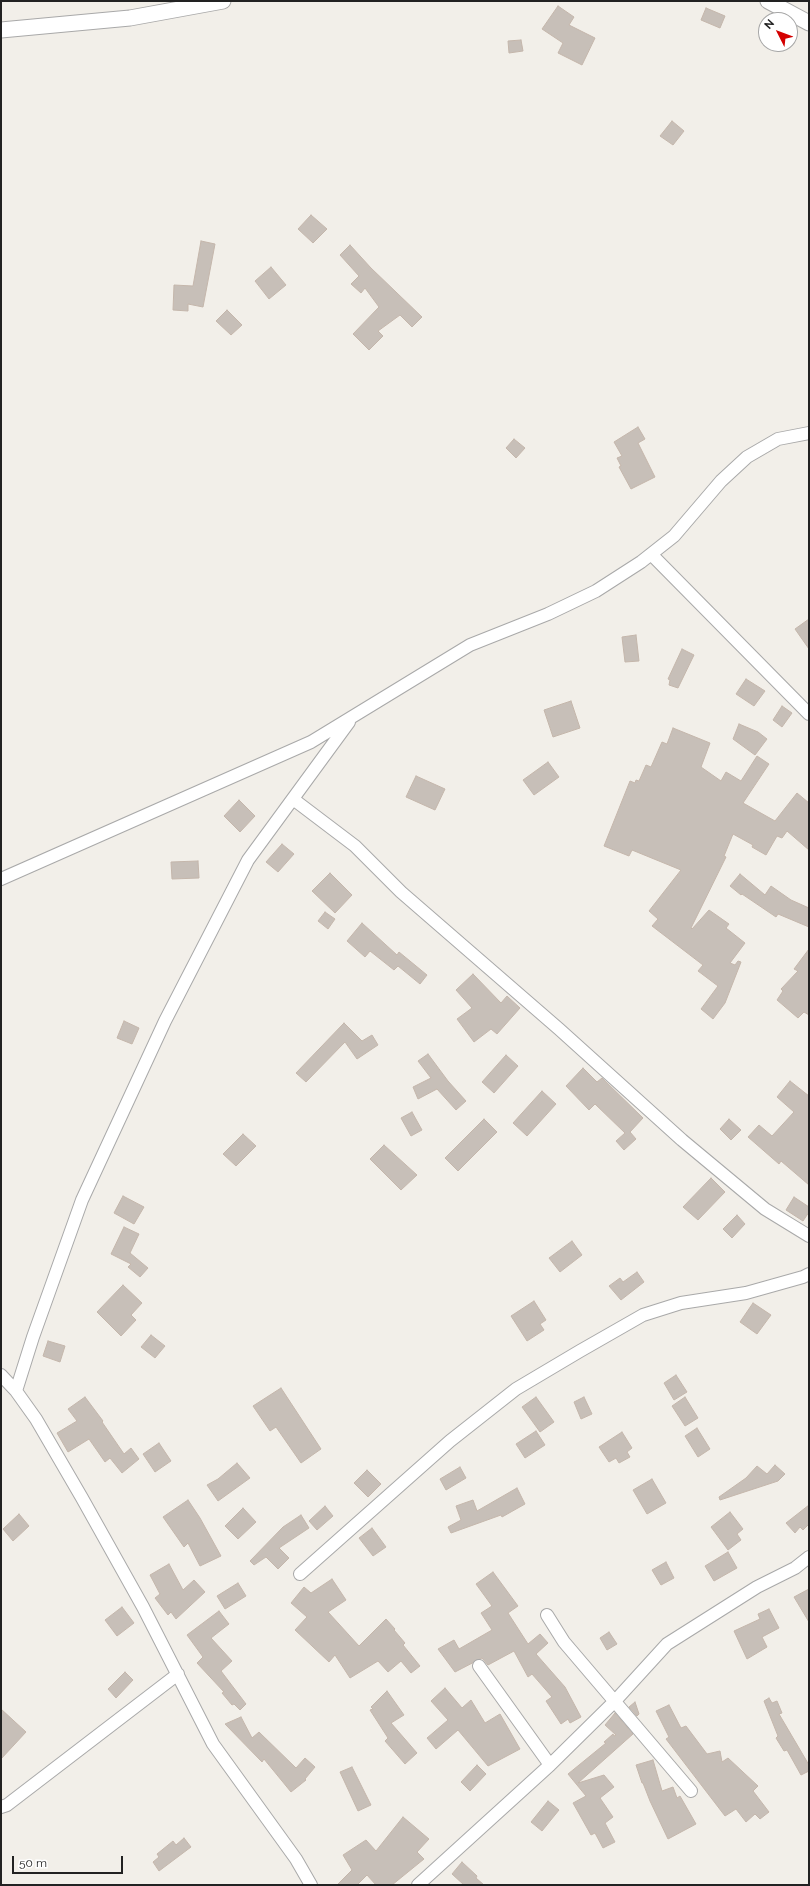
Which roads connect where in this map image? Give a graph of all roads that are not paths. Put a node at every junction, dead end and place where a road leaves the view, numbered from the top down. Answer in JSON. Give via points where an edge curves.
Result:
{"nodes":[{"id":1,"x":223,"y":1,"type":"edge"},
{"id":2,"x":768,"y":1,"type":"edge"},
{"id":3,"x":809,"y":23,"type":"edge"},
{"id":4,"x":1,"y":30,"type":"edge"},
{"id":5,"x":809,"y":433,"type":"edge"},
{"id":6,"x":651,"y":554,"type":"junction"},
{"id":7,"x":809,"y":714,"type":"edge"},
{"id":8,"x":352,"y":718,"type":"junction"},
{"id":9,"x":293,"y":799,"type":"junction"},
{"id":10,"x":1,"y":879,"type":"edge"},
{"id":11,"x":809,"y":1236,"type":"edge"},
{"id":12,"x":809,"y":1274,"type":"edge"},
{"id":13,"x":1,"y":1375,"type":"edge"},
{"id":14,"x":16,"y":1391,"type":"junction"},
{"id":15,"x":809,"y":1557,"type":"edge"},
{"id":16,"x":300,"y":1574,"type":"dead end"},
{"id":17,"x":548,"y":1616,"type":"dead end"},
{"id":18,"x":479,"y":1666,"type":"dead end"},
{"id":19,"x":178,"y":1674,"type":"junction"},
{"id":20,"x":615,"y":1702,"type":"junction"},
{"id":21,"x":550,"y":1765,"type":"junction"},
{"id":22,"x":691,"y":1791,"type":"dead end"},
{"id":23,"x":1,"y":1807,"type":"edge"},
{"id":24,"x":311,"y":1885,"type":"edge"},
{"id":25,"x":418,"y":1885,"type":"edge"}],
"edges":[{"from":1,"to":4,"type":"street","via":[[130,18]]},
{"from":2,"to":3,"type":"street"},
{"from":5,"to":6,"type":"street","via":[[778,440],[748,457],[721,481],[674,536]]},
{"from":6,"to":7,"type":"street"},
{"from":6,"to":8,"type":"street","via":[[596,591],[548,614],[470,645]]},
{"from":8,"to":9,"type":"street"},
{"from":8,"to":10,"type":"street","via":[[310,742]]},
{"from":9,"to":11,"type":"street","via":[[355,846],[400,892],[559,1029],[682,1140],[765,1209]]},
{"from":9,"to":14,"type":"street","via":[[248,860],[165,1021],[82,1200]]},
{"from":12,"to":16,"type":"street","via":[[746,1293],[681,1303],[643,1315],[580,1351],[516,1390],[456,1437]]},
{"from":13,"to":14,"type":"street"},
{"from":14,"to":19,"type":"street","via":[[36,1419],[82,1498]]},
{"from":15,"to":20,"type":"street","via":[[795,1568],[757,1587],[667,1644]]},
{"from":17,"to":20,"type":"street","via":[[564,1642]]},
{"from":18,"to":21,"type":"street"},
{"from":19,"to":23,"type":"street","via":[[7,1805]]},
{"from":19,"to":24,"type":"street","via":[[213,1744],[296,1859]]},
{"from":20,"to":21,"type":"street"},
{"from":20,"to":22,"type":"street"},
{"from":21,"to":25,"type":"street"}]}
